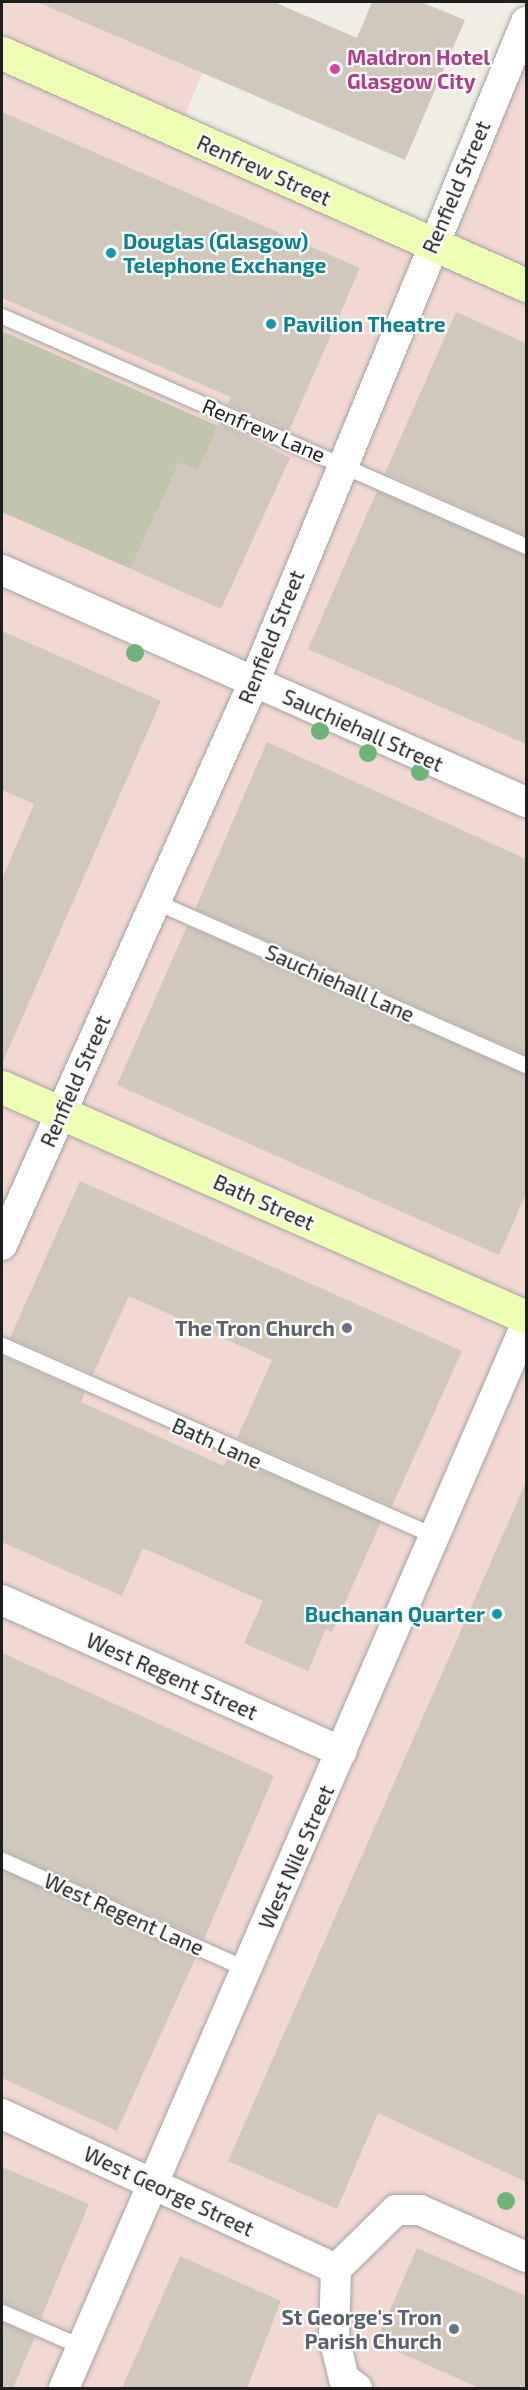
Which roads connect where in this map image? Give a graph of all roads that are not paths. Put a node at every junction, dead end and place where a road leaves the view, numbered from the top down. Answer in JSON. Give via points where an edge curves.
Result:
{"nodes":[{"id":1,"x":525,"y":30,"type":"edge"},
{"id":2,"x":2,"y":53,"type":"edge"},
{"id":3,"x":432,"y":243,"type":"junction"},
{"id":4,"x":526,"y":285,"type":"edge"},
{"id":5,"x":2,"y":316,"type":"edge"},
{"id":6,"x":342,"y":464,"type":"junction"},
{"id":7,"x":526,"y":546,"type":"edge"},
{"id":8,"x":2,"y":570,"type":"edge"},
{"id":9,"x":254,"y":682,"type":"junction"},
{"id":10,"x":526,"y":802,"type":"edge"},
{"id":11,"x":154,"y":901,"type":"junction"},
{"id":12,"x":526,"y":1065,"type":"edge"},
{"id":13,"x":2,"y":1087,"type":"edge"},
{"id":14,"x":61,"y":1113,"type":"junction"},
{"id":15,"x":2,"y":1245,"type":"edge"},
{"id":16,"x":526,"y":1317,"type":"edge"},
{"id":17,"x":526,"y":1325,"type":"edge"},
{"id":18,"x":2,"y":1345,"type":"edge"},
{"id":19,"x":436,"y":1536,"type":"junction"},
{"id":20,"x":2,"y":1600,"type":"edge"},
{"id":21,"x":342,"y":1752,"type":"junction"},
{"id":22,"x":2,"y":1860,"type":"edge"},
{"id":23,"x":248,"y":1969,"type":"junction"},
{"id":24,"x":2,"y":2114,"type":"edge"},
{"id":25,"x":152,"y":2184,"type":"junction"},
{"id":26,"x":526,"y":2257,"type":"edge"},
{"id":27,"x":336,"y":2269,"type":"junction"},
{"id":28,"x":2,"y":2312,"type":"edge"},
{"id":29,"x":82,"y":2347,"type":"junction"},
{"id":30,"x":64,"y":2388,"type":"edge"},
{"id":31,"x":357,"y":2388,"type":"edge"}],
"edges":[{"from":1,"to":3,"type":"street","name":"Renfield Street"},
{"from":2,"to":3,"type":"street","name":"Renfrew Street"},
{"from":3,"to":4,"type":"street","name":"Renfrew Street"},
{"from":3,"to":6,"type":"street","name":"Renfield Street"},
{"from":5,"to":6,"type":"lane","name":"Renfrew Lane"},
{"from":6,"to":7,"type":"lane","name":"Renfrew Lane"},
{"from":6,"to":9,"type":"street","name":"Renfield Street"},
{"from":8,"to":9,"type":"street","name":"Sauchiehall Street"},
{"from":9,"to":10,"type":"street","name":"Sauchiehall Street"},
{"from":9,"to":11,"type":"street","name":"Renfield Street"},
{"from":11,"to":12,"type":"lane","name":"Sauchiehall Lane"},
{"from":11,"to":14,"type":"street","name":"Renfield Street"},
{"from":13,"to":14,"type":"street","name":"Bath Street"},
{"from":14,"to":15,"type":"street","name":"Renfield Street"},
{"from":14,"to":16,"type":"street","name":"Bath Street"},
{"from":17,"to":19,"type":"street","name":"West Nile Street"},
{"from":18,"to":19,"type":"lane","name":"Bath Lane"},
{"from":19,"to":21,"type":"street","name":"West Nile Street"},
{"from":20,"to":21,"type":"street","name":"West Regent Street"},
{"from":21,"to":23,"type":"street","name":"West Nile Street"},
{"from":22,"to":23,"type":"lane","name":"West Regent Lane"},
{"from":23,"to":25,"type":"street","name":"West Nile Street"},
{"from":24,"to":25,"type":"street","name":"West George Street"},
{"from":25,"to":27,"type":"street","name":"West George Street"},
{"from":25,"to":29,"type":"street","name":"West Nile Street"},
{"from":26,"to":27,"type":"street","via":[[409,2207],[396,2210]]},
{"from":27,"to":31,"type":"street","via":[[331,2310],[337,2355],[344,2379]]},
{"from":28,"to":29,"type":"lane"},
{"from":29,"to":30,"type":"street","name":"West Nile Street"}]}
